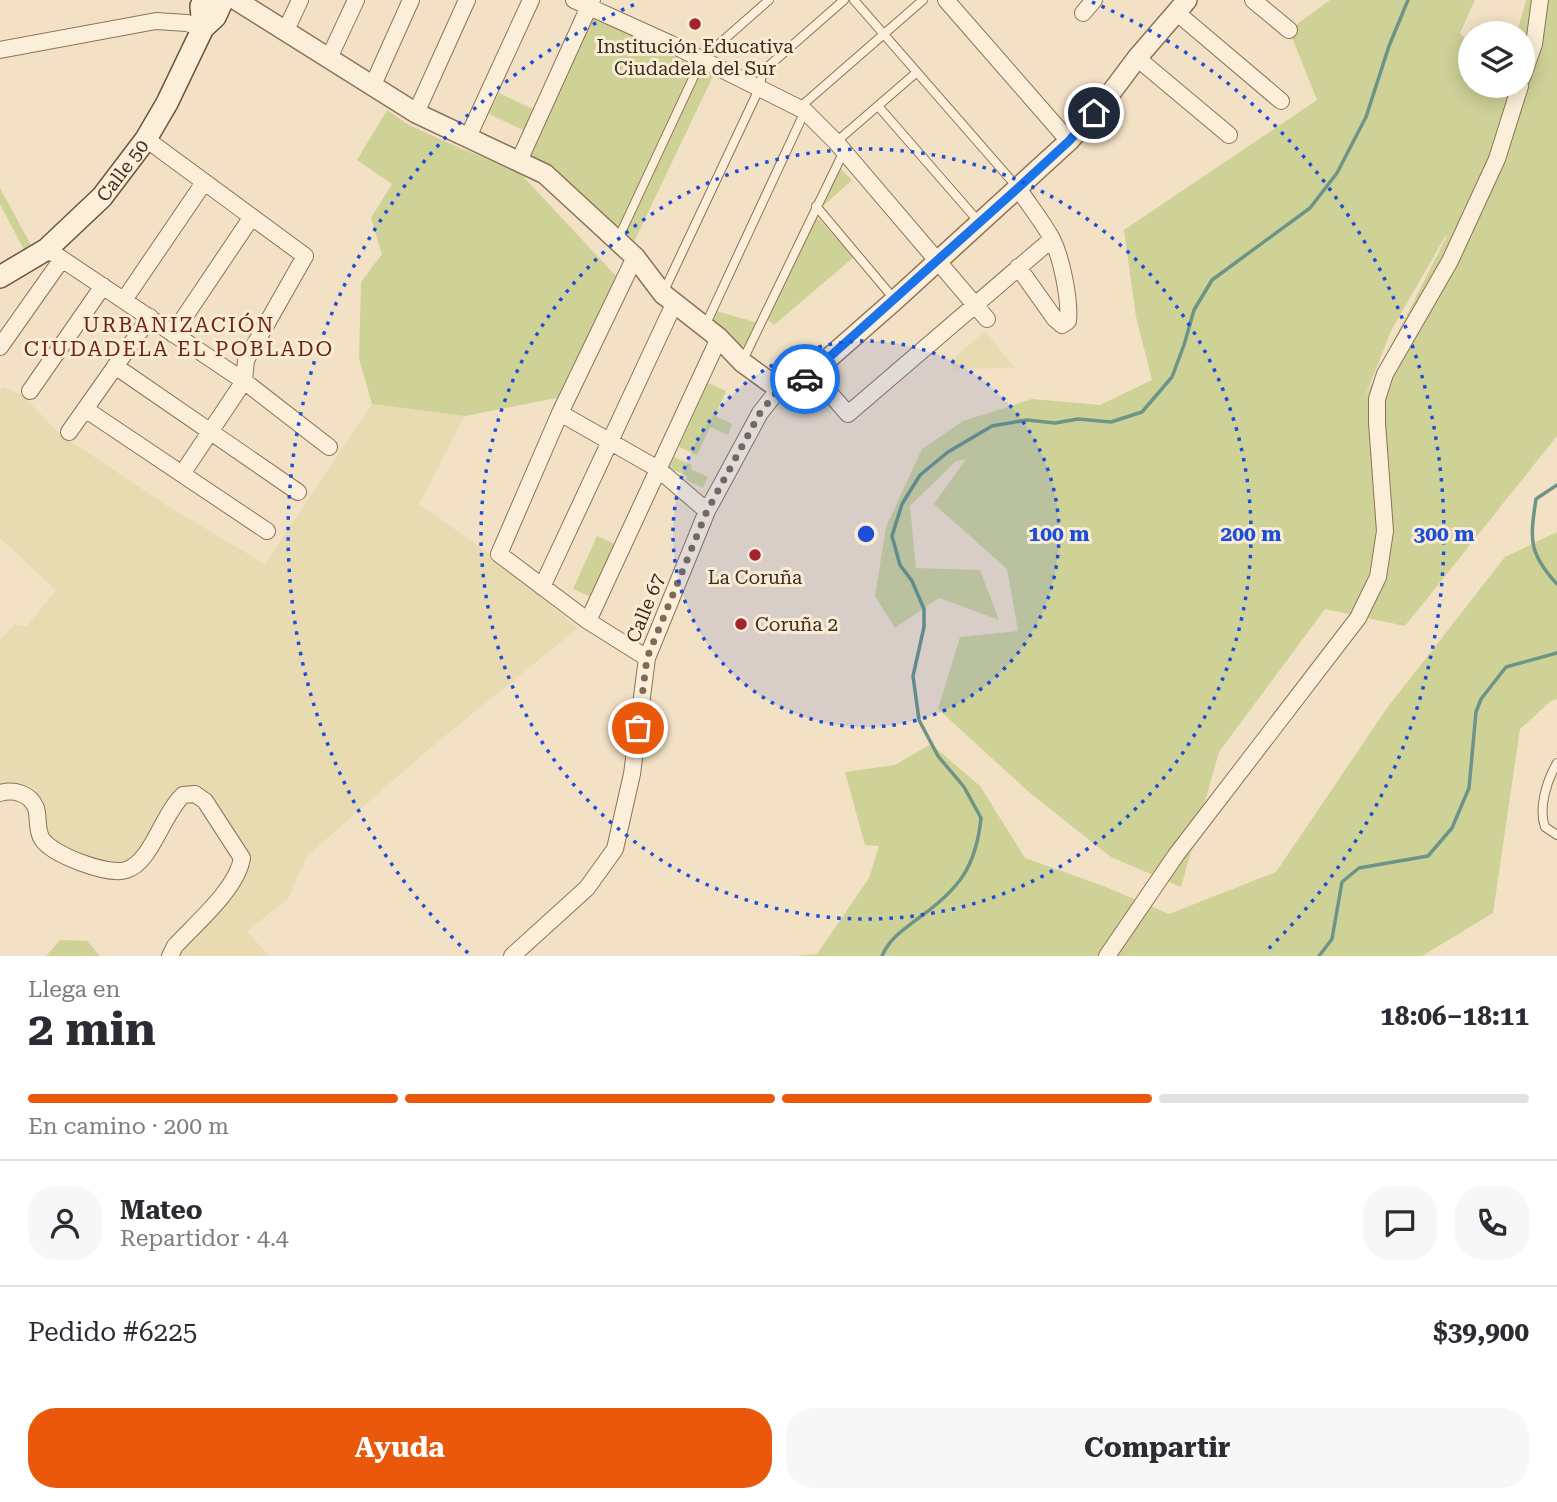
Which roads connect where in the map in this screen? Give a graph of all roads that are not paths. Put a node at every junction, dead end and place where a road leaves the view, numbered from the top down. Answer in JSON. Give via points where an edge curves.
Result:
{"nodes":[{"id":1,"x":205,"y":0,"type":"edge"},
{"id":2,"x":223,"y":0,"type":"edge"},
{"id":3,"x":236,"y":0,"type":"edge"},
{"id":4,"x":300,"y":0,"type":"edge"},
{"id":5,"x":356,"y":0,"type":"edge"},
{"id":6,"x":411,"y":0,"type":"edge"},
{"id":7,"x":467,"y":0,"type":"edge"},
{"id":8,"x":531,"y":0,"type":"edge"},
{"id":9,"x":769,"y":0,"type":"edge"},
{"id":10,"x":844,"y":0,"type":"edge"},
{"id":11,"x":854,"y":0,"type":"edge"},
{"id":12,"x":923,"y":0,"type":"edge"},
{"id":13,"x":946,"y":0,"type":"edge"},
{"id":14,"x":1094,"y":0,"type":"edge"},
{"id":15,"x":1253,"y":0,"type":"edge"},
{"id":16,"x":1540,"y":0,"type":"edge"},
{"id":17,"x":585,"y":2,"type":"edge"},
{"id":18,"x":1182,"y":6,"type":"edge"},
{"id":19,"x":1083,"y":13,"type":"dead end"},
{"id":20,"x":203,"y":28,"type":"junction"},
{"id":21,"x":286,"y":30,"type":"junction"},
{"id":22,"x":1289,"y":30,"type":"dead end"},
{"id":23,"x":884,"y":33,"type":"junction"},
{"id":24,"x":1535,"y":37,"type":"edge"},
{"id":25,"x":0,"y":50,"type":"edge"},
{"id":26,"x":329,"y":58,"type":"junction"},
{"id":27,"x":1137,"y":58,"type":"junction"},
{"id":28,"x":702,"y":59,"type":"junction"},
{"id":29,"x":917,"y":72,"type":"junction"},
{"id":30,"x":372,"y":87,"type":"junction"},
{"id":31,"x":758,"y":89,"type":"junction"},
{"id":32,"x":1516,"y":98,"type":"edge"},
{"id":33,"x":1281,"y":101,"type":"dead end"},
{"id":34,"x":878,"y":106,"type":"junction"},
{"id":35,"x":802,"y":110,"type":"junction"},
{"id":36,"x":416,"y":113,"type":"junction"},
{"id":37,"x":1229,"y":135,"type":"dead end"},
{"id":38,"x":468,"y":137,"type":"junction"},
{"id":39,"x":146,"y":139,"type":"junction"},
{"id":40,"x":1069,"y":141,"type":"junction"},
{"id":41,"x":840,"y":147,"type":"junction"},
{"id":42,"x":519,"y":161,"type":"junction"},
{"id":43,"x":203,"y":184,"type":"junction"},
{"id":44,"x":1018,"y":188,"type":"junction"},
{"id":45,"x":816,"y":206,"type":"junction"},
{"id":46,"x":251,"y":218,"type":"junction"},
{"id":47,"x":979,"y":222,"type":"junction"},
{"id":48,"x":1052,"y":239,"type":"junction"},
{"id":49,"x":616,"y":242,"type":"junction"},
{"id":50,"x":55,"y":254,"type":"junction"},
{"id":51,"x":635,"y":257,"type":"junction"},
{"id":52,"x":938,"y":260,"type":"junction"},
{"id":53,"x":1018,"y":267,"type":"junction"},
{"id":54,"x":0,"y":277,"type":"edge"},
{"id":55,"x":103,"y":286,"type":"junction"},
{"id":56,"x":669,"y":298,"type":"junction"},
{"id":57,"x":124,"y":300,"type":"junction"},
{"id":58,"x":895,"y":300,"type":"junction"},
{"id":59,"x":976,"y":304,"type":"junction"},
{"id":60,"x":149,"y":317,"type":"junction"},
{"id":61,"x":988,"y":318,"type":"dead end"},
{"id":62,"x":712,"y":332,"type":"junction"},
{"id":63,"x":173,"y":334,"type":"junction"},
{"id":64,"x":0,"y":347,"type":"edge"},
{"id":65,"x":742,"y":362,"type":"junction"},
{"id":66,"x":115,"y":366,"type":"junction"},
{"id":67,"x":812,"y":373,"type":"junction"},
{"id":68,"x":244,"y":380,"type":"junction"},
{"id":69,"x":779,"y":389,"type":"junction"},
{"id":70,"x":30,"y":391,"type":"dead end"},
{"id":71,"x":85,"y":409,"type":"junction"},
{"id":72,"x":560,"y":413,"type":"junction"},
{"id":73,"x":69,"y":432,"type":"dead end"},
{"id":74,"x":211,"y":432,"type":"junction"},
{"id":75,"x":608,"y":441,"type":"junction"},
{"id":76,"x":328,"y":447,"type":"dead end"},
{"id":77,"x":658,"y":469,"type":"junction"},
{"id":78,"x":182,"y":474,"type":"junction"},
{"id":79,"x":298,"y":492,"type":"dead end"},
{"id":80,"x":707,"y":511,"type":"junction"},
{"id":81,"x":267,"y":531,"type":"dead end"},
{"id":82,"x":542,"y":587,"type":"junction"},
{"id":83,"x":588,"y":621,"type":"junction"},
{"id":84,"x":647,"y":658,"type":"junction"},
{"id":85,"x":1557,"y":763,"type":"edge"},
{"id":86,"x":0,"y":793,"type":"edge"},
{"id":87,"x":1557,"y":835,"type":"edge"},
{"id":88,"x":170,"y":956,"type":"edge"},
{"id":89,"x":512,"y":956,"type":"edge"},
{"id":90,"x":1107,"y":956,"type":"edge"}],
"edges":[{"from":1,"to":20,"type":"main road","name":"Calle 50","via":[[201,6]]},
{"from":2,"to":20,"type":"main road","name":"Calle 50","via":[[215,18]]},
{"from":3,"to":21,"type":"street"},
{"from":4,"to":21,"type":"street"},
{"from":5,"to":26,"type":"street"},
{"from":6,"to":30,"type":"street"},
{"from":7,"to":36,"type":"street"},
{"from":8,"to":38,"type":"street"},
{"from":9,"to":28,"type":"lane"},
{"from":10,"to":31,"type":"lane","via":[[763,71]]},
{"from":11,"to":23,"type":"lane"},
{"from":12,"to":23,"type":"lane"},
{"from":13,"to":40,"type":"street"},
{"from":14,"to":19,"type":"street"},
{"from":15,"to":22,"type":"street"},
{"from":16,"to":24,"type":"street"},
{"from":17,"to":28,"type":"street"},
{"from":17,"to":42,"type":"street"},
{"from":18,"to":27,"type":"street"},
{"from":18,"to":33,"type":"street"},
{"from":20,"to":25,"type":"street","via":[[156,22]]},
{"from":20,"to":39,"type":"main road","name":"Calle 50"},
{"from":21,"to":26,"type":"street"},
{"from":23,"to":29,"type":"lane"},
{"from":23,"to":35,"type":"lane"},
{"from":26,"to":30,"type":"street"},
{"from":27,"to":37,"type":"street"},
{"from":27,"to":40,"type":"street"},
{"from":28,"to":31,"type":"street"},
{"from":28,"to":49,"type":"lane"},
{"from":29,"to":34,"type":"lane"},
{"from":29,"to":44,"type":"lane"},
{"from":30,"to":36,"type":"street"},
{"from":31,"to":35,"type":"street"},
{"from":31,"to":56,"type":"lane"},
{"from":32,"to":90,"type":"street","via":[[1496,159],[1450,261],[1385,374],[1377,399],[1385,531],[1378,577],[1358,618],[1176,855]]},
{"from":34,"to":41,"type":"lane"},
{"from":34,"to":47,"type":"lane"},
{"from":35,"to":41,"type":"street"},
{"from":35,"to":62,"type":"lane"},
{"from":36,"to":38,"type":"street"},
{"from":38,"to":42,"type":"street"},
{"from":39,"to":43,"type":"street"},
{"from":39,"to":50,"type":"main road","name":"Calle 50"},
{"from":40,"to":44,"type":"street"},
{"from":41,"to":45,"type":"lane"},
{"from":41,"to":52,"type":"street"},
{"from":42,"to":49,"type":"street","via":[[545,174]]},
{"from":43,"to":46,"type":"street"},
{"from":43,"to":57,"type":"street"},
{"from":44,"to":47,"type":"street"},
{"from":44,"to":48,"type":"street"},
{"from":45,"to":58,"type":"lane"},
{"from":45,"to":65,"type":"lane"},
{"from":46,"to":63,"type":"street"},
{"from":46,"to":68,"type":"street","via":[[305,256],[246,360]]},
{"from":47,"to":52,"type":"street"},
{"from":48,"to":53,"type":"street"},
{"from":48,"to":53,"type":"street","via":[[1068,306],[1065,325],[1055,319]]},
{"from":49,"to":51,"type":"street"},
{"from":50,"to":54,"type":"main road","name":"Calle 50"},
{"from":50,"to":55,"type":"street"},
{"from":50,"to":64,"type":"street"},
{"from":51,"to":56,"type":"street"},
{"from":51,"to":72,"type":"street"},
{"from":52,"to":58,"type":"street"},
{"from":52,"to":59,"type":"street"},
{"from":53,"to":59,"type":"street"},
{"from":55,"to":57,"type":"street"},
{"from":55,"to":70,"type":"street"},
{"from":56,"to":62,"type":"street"},
{"from":56,"to":75,"type":"street"},
{"from":57,"to":60,"type":"street"},
{"from":58,"to":67,"type":"street"},
{"from":59,"to":61,"type":"street"},
{"from":59,"to":67,"type":"street","via":[[848,414]]},
{"from":60,"to":63,"type":"street"},
{"from":60,"to":66,"type":"street"},
{"from":62,"to":65,"type":"street"},
{"from":62,"to":77,"type":"street"},
{"from":63,"to":68,"type":"street"},
{"from":65,"to":69,"type":"street"},
{"from":66,"to":71,"type":"street"},
{"from":66,"to":74,"type":"street"},
{"from":67,"to":69,"type":"street"},
{"from":68,"to":74,"type":"street"},
{"from":68,"to":76,"type":"street"},
{"from":69,"to":80,"type":"street","name":"Calle 67","via":[[760,413]]},
{"from":71,"to":73,"type":"street"},
{"from":71,"to":78,"type":"street"},
{"from":72,"to":75,"type":"street"},
{"from":72,"to":82,"type":"street","via":[[499,554]]},
{"from":74,"to":78,"type":"street"},
{"from":74,"to":79,"type":"street"},
{"from":75,"to":77,"type":"street"},
{"from":75,"to":82,"type":"street"},
{"from":77,"to":80,"type":"street"},
{"from":77,"to":83,"type":"street"},
{"from":78,"to":81,"type":"street"},
{"from":80,"to":84,"type":"street","name":"Calle 67"},
{"from":82,"to":83,"type":"street"},
{"from":83,"to":84,"type":"street"},
{"from":84,"to":89,"type":"street","name":"Calle 67","via":[[632,774],[615,849],[587,888]]},
{"from":85,"to":87,"type":"lane","via":[[1542,812],[1545,827]]},
{"from":86,"to":88,"type":"street","via":[[9,790],[25,795],[36,806],[42,839],[55,851],[104,870],[124,872],[147,854],[165,817],[183,794],[195,794],[205,801],[242,858],[240,868]]}]}
